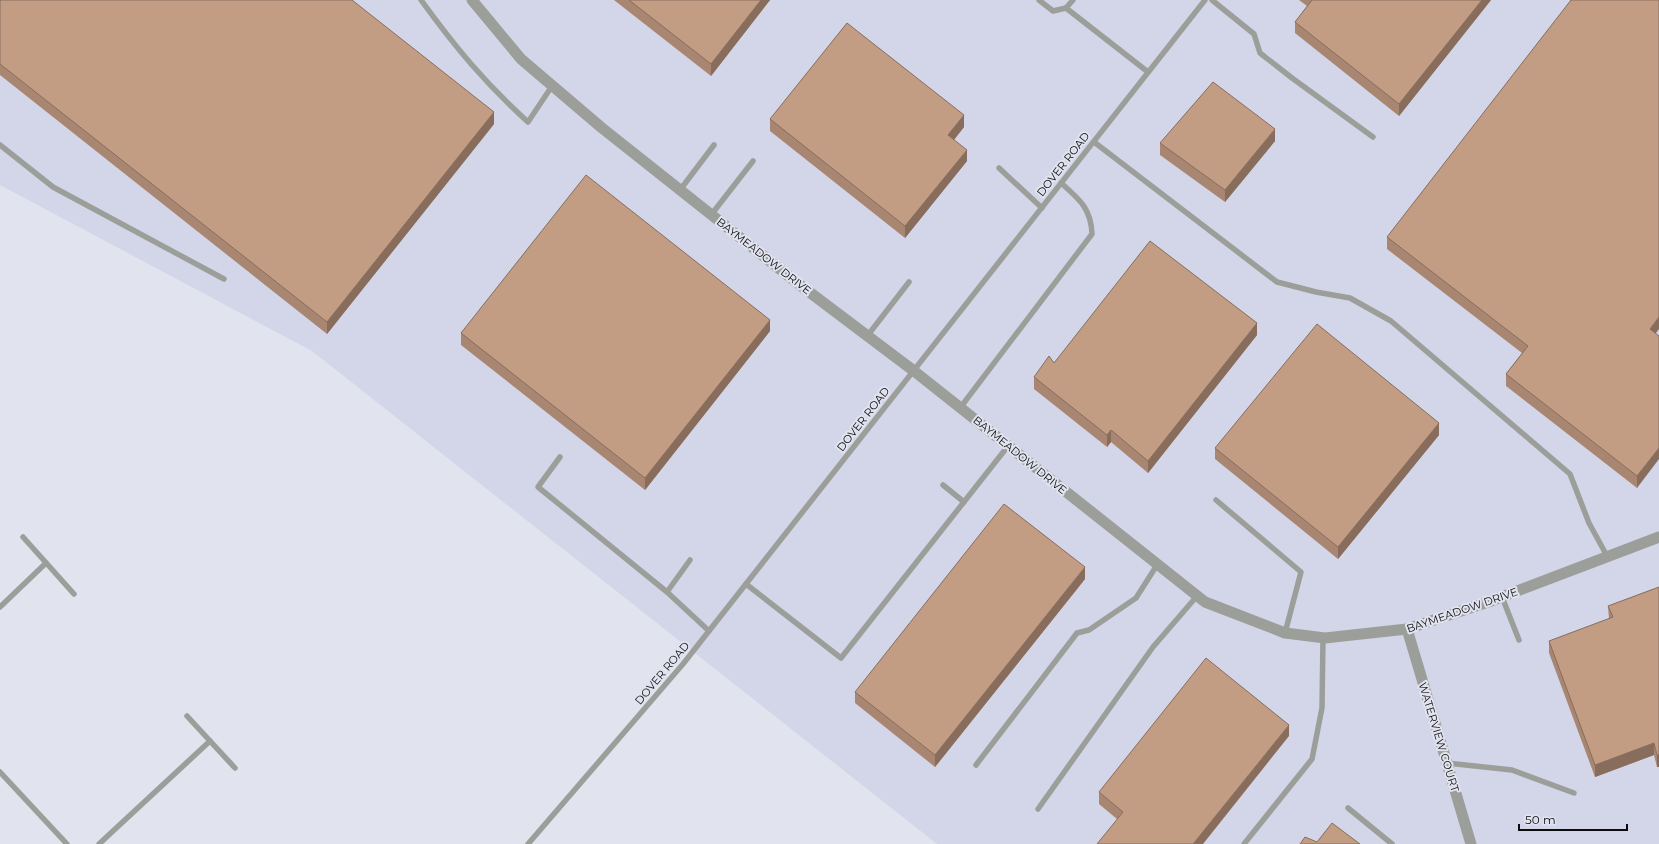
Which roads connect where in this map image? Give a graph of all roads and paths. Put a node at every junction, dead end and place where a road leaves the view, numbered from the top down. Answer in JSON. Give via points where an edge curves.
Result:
{"nodes":[{"id":1,"x":421,"y":0,"type":"edge"},
{"id":2,"x":472,"y":0,"type":"edge"},
{"id":3,"x":1039,"y":0,"type":"edge"},
{"id":4,"x":1073,"y":0,"type":"edge"},
{"id":5,"x":1205,"y":0,"type":"edge"},
{"id":6,"x":1212,"y":0,"type":"edge"},
{"id":7,"x":1066,"y":8,"type":"junction"},
{"id":8,"x":1148,"y":72,"type":"junction"},
{"id":9,"x":552,"y":86,"type":"junction"},
{"id":10,"x":1373,"y":137,"type":"dead end"},
{"id":11,"x":1094,"y":142,"type":"junction"},
{"id":12,"x":714,"y":145,"type":"dead end"},
{"id":13,"x":0,"y":146,"type":"edge"},
{"id":14,"x":753,"y":161,"type":"dead end"},
{"id":15,"x":999,"y":168,"type":"dead end"},
{"id":16,"x":1061,"y":183,"type":"junction"},
{"id":17,"x":680,"y":190,"type":"junction"},
{"id":18,"x":1042,"y":208,"type":"junction"},
{"id":19,"x":711,"y":215,"type":"junction"},
{"id":20,"x":224,"y":279,"type":"dead end"},
{"id":21,"x":909,"y":282,"type":"dead end"},
{"id":22,"x":868,"y":335,"type":"junction"},
{"id":23,"x":914,"y":371,"type":"junction"},
{"id":24,"x":960,"y":408,"type":"junction"},
{"id":25,"x":1008,"y":446,"type":"junction"},
{"id":26,"x":560,"y":457,"type":"dead end"},
{"id":27,"x":943,"y":485,"type":"dead end"},
{"id":28,"x":1216,"y":500,"type":"dead end"},
{"id":29,"x":964,"y":502,"type":"junction"},
{"id":30,"x":23,"y":537,"type":"dead end"},
{"id":31,"x":1659,"y":537,"type":"edge"},
{"id":32,"x":1608,"y":556,"type":"junction"},
{"id":33,"x":690,"y":560,"type":"dead end"},
{"id":34,"x":46,"y":563,"type":"junction"},
{"id":35,"x":1156,"y":565,"type":"junction"},
{"id":36,"x":746,"y":584,"type":"junction"},
{"id":37,"x":667,"y":592,"type":"junction"},
{"id":38,"x":74,"y":594,"type":"dead end"},
{"id":39,"x":1197,"y":596,"type":"junction"},
{"id":40,"x":1502,"y":597,"type":"junction"},
{"id":41,"x":0,"y":607,"type":"edge"},
{"id":42,"x":1407,"y":630,"type":"junction"},
{"id":43,"x":709,"y":631,"type":"junction"},
{"id":44,"x":1285,"y":633,"type":"junction"},
{"id":45,"x":1324,"y":638,"type":"junction"},
{"id":46,"x":1520,"y":640,"type":"dead end"},
{"id":47,"x":187,"y":716,"type":"dead end"},
{"id":48,"x":210,"y":741,"type":"junction"},
{"id":49,"x":1447,"y":763,"type":"junction"},
{"id":50,"x":976,"y":765,"type":"dead end"},
{"id":51,"x":235,"y":768,"type":"dead end"},
{"id":52,"x":0,"y":772,"type":"edge"},
{"id":53,"x":1574,"y":792,"type":"dead end"},
{"id":54,"x":1348,"y":808,"type":"dead end"},
{"id":55,"x":1038,"y":809,"type":"dead end"},
{"id":56,"x":67,"y":844,"type":"edge"},
{"id":57,"x":99,"y":844,"type":"edge"},
{"id":58,"x":528,"y":844,"type":"edge"},
{"id":59,"x":1244,"y":844,"type":"edge"},
{"id":60,"x":1392,"y":844,"type":"edge"},
{"id":61,"x":1471,"y":844,"type":"edge"}],
"edges":[{"from":1,"to":9,"type":"lane","via":[[462,56],[494,91],[528,122]]},
{"from":2,"to":9,"type":"street","name":"BAYMEADOW DRIVE","via":[[521,59]]},
{"from":3,"to":7,"type":"lane","via":[[1052,11]]},
{"from":4,"to":7,"type":"lane"},
{"from":5,"to":8,"type":"lane","name":"DOVER ROAD"},
{"from":6,"to":10,"type":"lane","via":[[1254,34],[1260,53]]},
{"from":7,"to":8,"type":"lane"},
{"from":8,"to":11,"type":"lane","name":"DOVER ROAD"},
{"from":9,"to":17,"type":"street","name":"BAYMEADOW DRIVE"},
{"from":11,"to":16,"type":"lane","name":"DOVER ROAD"},
{"from":11,"to":32,"type":"lane","via":[[1277,282],[1350,298],[1392,321],[1570,474],[1589,523]]},
{"from":12,"to":17,"type":"lane"},
{"from":13,"to":20,"type":"lane","via":[[53,187]]},
{"from":14,"to":19,"type":"lane"},
{"from":15,"to":18,"type":"lane"},
{"from":16,"to":18,"type":"lane","name":"DOVER ROAD"},
{"from":16,"to":24,"type":"lane","via":[[1081,201],[1092,219],[1092,234]]},
{"from":17,"to":19,"type":"street","name":"BAYMEADOW DRIVE"},
{"from":18,"to":23,"type":"lane","name":"DOVER ROAD"},
{"from":19,"to":22,"type":"street","name":"BAYMEADOW DRIVE"},
{"from":21,"to":22,"type":"lane"},
{"from":22,"to":23,"type":"street","name":"BAYMEADOW DRIVE"},
{"from":23,"to":24,"type":"street","name":"BAYMEADOW DRIVE"},
{"from":23,"to":36,"type":"lane","name":"DOVER ROAD"},
{"from":24,"to":25,"type":"street","name":"BAYMEADOW DRIVE"},
{"from":25,"to":29,"type":"lane"},
{"from":25,"to":35,"type":"street","name":"BAYMEADOW DRIVE"},
{"from":26,"to":37,"type":"lane","via":[[538,487]]},
{"from":27,"to":29,"type":"lane"},
{"from":28,"to":44,"type":"lane","via":[[1301,572]]},
{"from":29,"to":36,"type":"lane","via":[[841,658]]},
{"from":30,"to":34,"type":"lane"},
{"from":31,"to":32,"type":"street","name":"BAYMEADOW DRIVE"},
{"from":32,"to":40,"type":"street","name":"BAYMEADOW DRIVE"},
{"from":33,"to":37,"type":"lane"},
{"from":34,"to":38,"type":"lane"},
{"from":34,"to":41,"type":"lane"},
{"from":35,"to":39,"type":"street","name":"BAYMEADOW DRIVE"},
{"from":35,"to":50,"type":"lane","via":[[1136,598],[1089,630],[1078,633]]},
{"from":36,"to":43,"type":"lane","name":"DOVER ROAD"},
{"from":37,"to":43,"type":"lane"},
{"from":39,"to":44,"type":"street","name":"BAYMEADOW DRIVE","via":[[1205,602]]},
{"from":39,"to":55,"type":"lane","via":[[1152,647]]},
{"from":40,"to":42,"type":"street","name":"BAYMEADOW DRIVE"},
{"from":40,"to":46,"type":"lane"},
{"from":42,"to":45,"type":"street","name":"BAYMEADOW DRIVE"},
{"from":42,"to":49,"type":"street","name":"WATERVIEW COURT"},
{"from":43,"to":58,"type":"lane","name":"DOVER ROAD"},
{"from":44,"to":45,"type":"street","name":"BAYMEADOW DRIVE"},
{"from":45,"to":59,"type":"lane","via":[[1322,708],[1312,759]]},
{"from":47,"to":48,"type":"lane"},
{"from":48,"to":51,"type":"lane"},
{"from":48,"to":57,"type":"lane"},
{"from":49,"to":53,"type":"lane","via":[[1512,770]]},
{"from":49,"to":61,"type":"street","name":"WATERVIEW COURT"},
{"from":52,"to":56,"type":"lane"},
{"from":54,"to":60,"type":"lane"}]}
